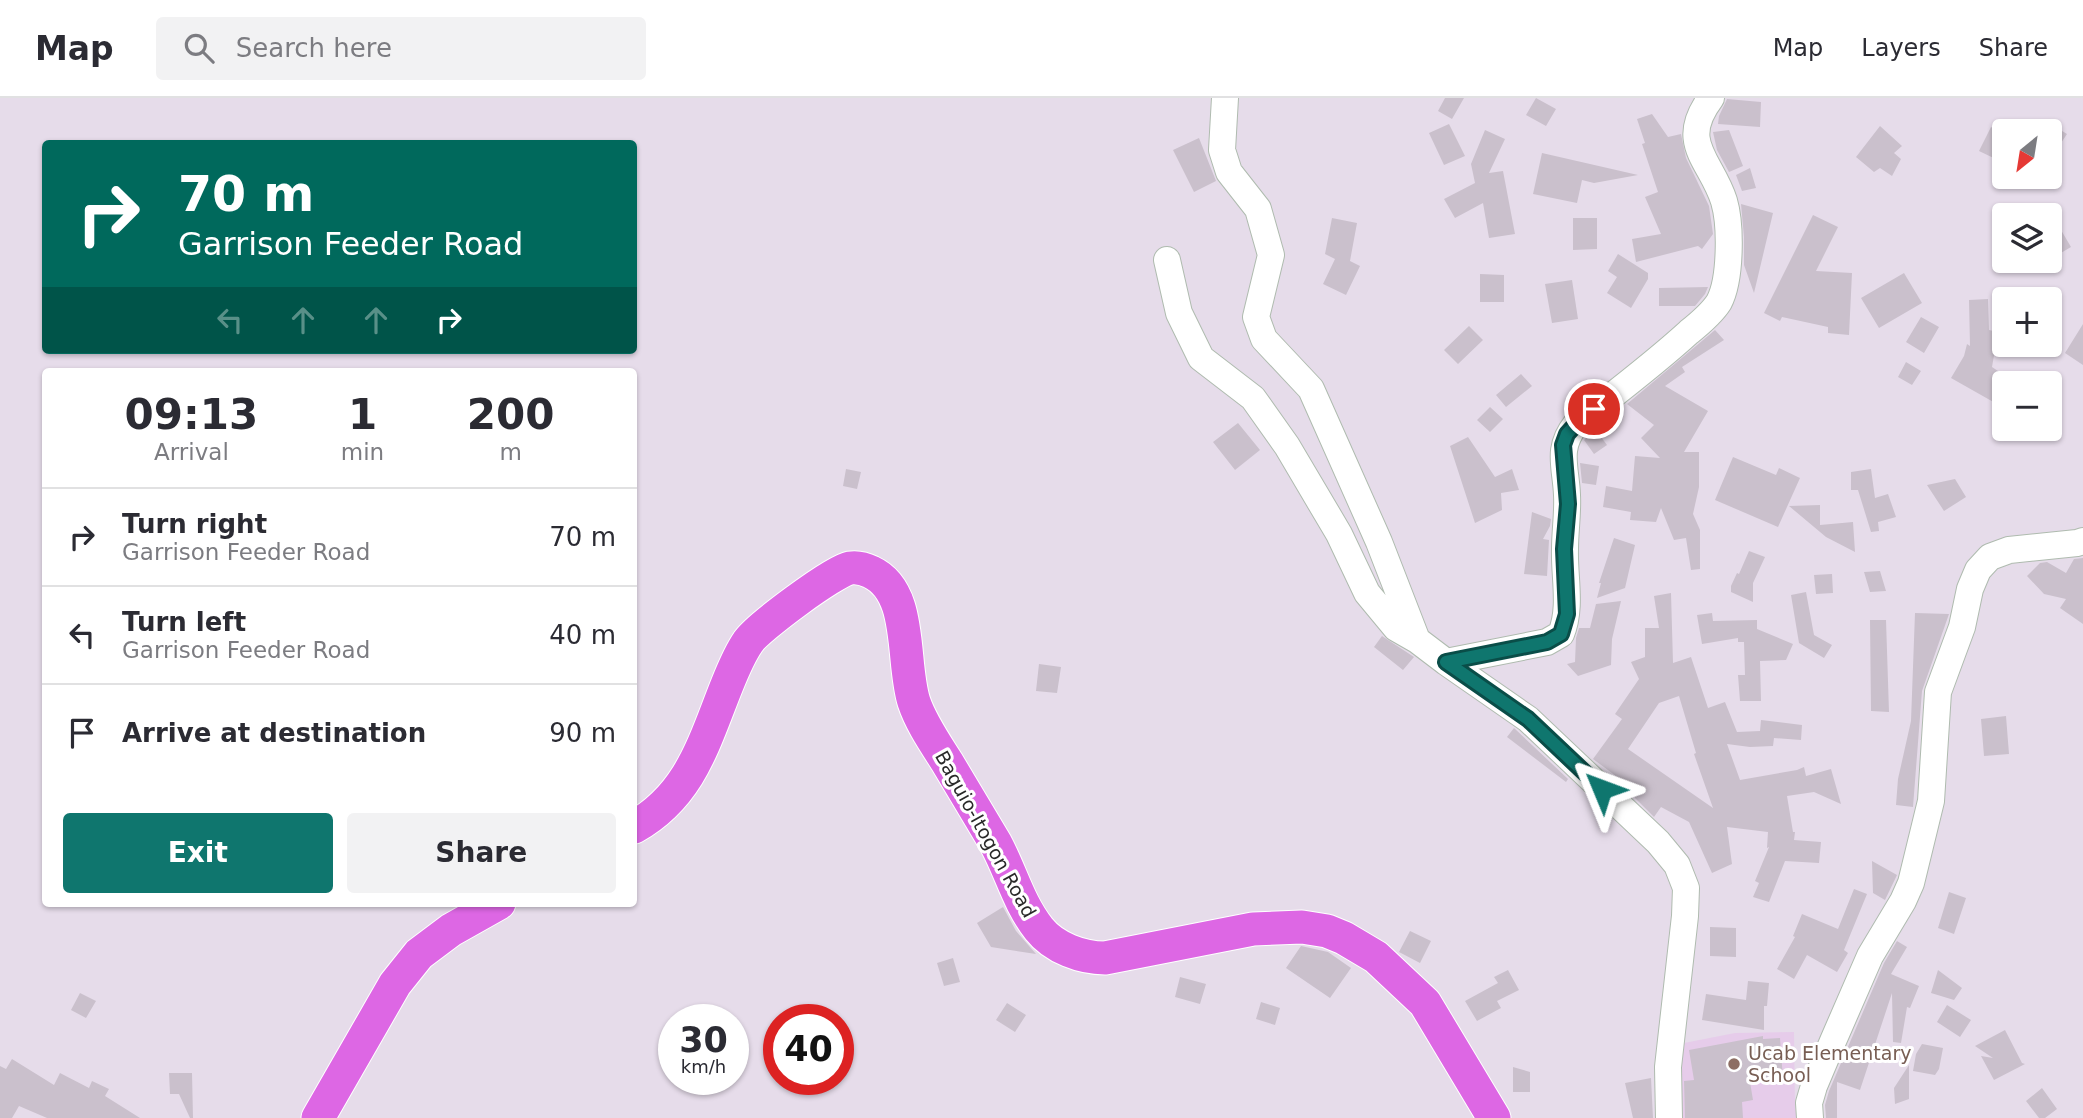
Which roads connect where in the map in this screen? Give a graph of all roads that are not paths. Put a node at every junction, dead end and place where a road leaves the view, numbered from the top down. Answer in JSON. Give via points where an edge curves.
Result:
{"nodes":[{"id":1,"x":1225,"y":98,"type":"edge"},
{"id":2,"x":1712,"y":98,"type":"edge"},
{"id":3,"x":1167,"y":260,"type":"dead end"},
{"id":4,"x":2083,"y":541,"type":"edge"},
{"id":5,"x":1417,"y":640,"type":"junction"},
{"id":6,"x":1446,"y":662,"type":"junction"},
{"id":7,"x":637,"y":825,"type":"edge"},
{"id":8,"x":492,"y":907,"type":"edge"},
{"id":9,"x":318,"y":1118,"type":"edge"},
{"id":10,"x":1494,"y":1118,"type":"edge"},
{"id":11,"x":1669,"y":1118,"type":"edge"},
{"id":12,"x":1810,"y":1118,"type":"edge"}],
"edges":[{"from":1,"to":5,"type":"street","via":[[1222,150],[1229,172],[1258,209],[1271,255],[1256,317],[1264,339],[1311,389]]},
{"from":2,"to":6,"type":"street","via":[[1699,117],[1697,142],[1723,199],[1729,225],[1726,276],[1719,302],[1567,434],[1563,455],[1568,504],[1564,549],[1567,614],[1561,634],[1547,642]]},
{"from":3,"to":5,"type":"street","via":[[1178,313],[1201,358],[1253,398],[1339,534],[1367,593],[1396,628]]},
{"from":4,"to":12,"type":"street","via":[[2009,550],[1990,557],[1978,570],[1938,692],[1930,801],[1911,883],[1870,956],[1837,1032],[1814,1086]]},
{"from":5,"to":6,"type":"street"},
{"from":6,"to":11,"type":"street","via":[[1528,719],[1658,842],[1677,866],[1686,888],[1668,1067]]},
{"from":7,"to":10,"type":"main road","name":"Baguio-Itogon Road","via":[[666,804],[691,771],[750,639],[818,586],[849,568],[860,568],[891,587],[898,601],[908,680],[923,723],[997,846],[1040,930],[1060,945],[1093,958],[1253,929],[1302,927],[1345,938],[1376,957],[1425,1003]]},
{"from":8,"to":9,"type":"main road","via":[[419,954],[395,984]]}]}
